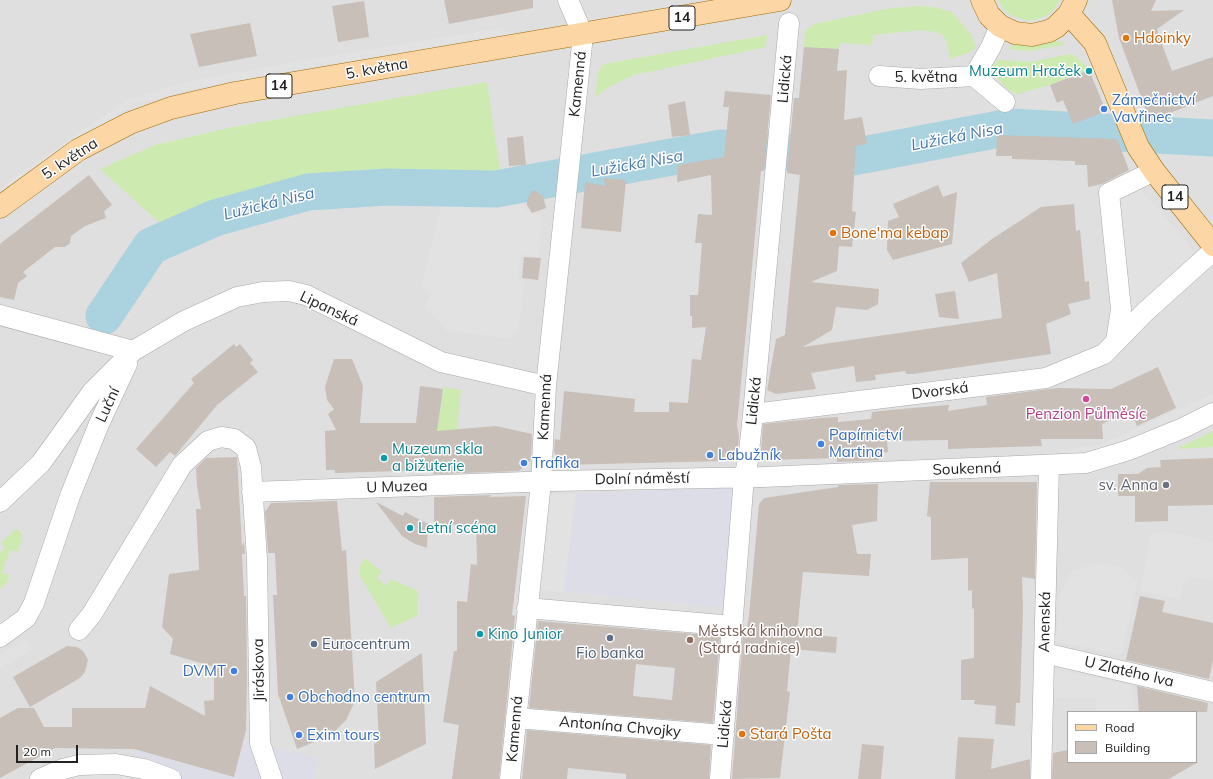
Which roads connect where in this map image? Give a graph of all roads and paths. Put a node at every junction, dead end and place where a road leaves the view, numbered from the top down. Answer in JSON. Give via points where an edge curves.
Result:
{"nodes":[{"id":1,"x":568,"y":0,"type":"edge"},
{"id":2,"x":780,"y":0,"type":"edge"},
{"id":3,"x":982,"y":0,"type":"edge"},
{"id":4,"x":1067,"y":14,"type":"edge"},
{"id":5,"x":789,"y":23,"type":"dead end"},
{"id":6,"x":1000,"y":26,"type":"junction"},
{"id":7,"x":583,"y":35,"type":"junction"},
{"id":8,"x":879,"y":76,"type":"dead end"},
{"id":9,"x":974,"y":76,"type":"junction"},
{"id":10,"x":1005,"y":102,"type":"dead end"},
{"id":11,"x":1154,"y":171,"type":"junction"},
{"id":12,"x":0,"y":207,"type":"edge"},
{"id":13,"x":1213,"y":245,"type":"edge"},
{"id":14,"x":1213,"y":251,"type":"edge"},
{"id":15,"x":0,"y":315,"type":"edge"},
{"id":16,"x":1123,"y":334,"type":"junction"},
{"id":17,"x":133,"y":351,"type":"junction"},
{"id":18,"x":546,"y":386,"type":"junction"},
{"id":19,"x":1213,"y":413,"type":"edge"},
{"id":20,"x":753,"y":414,"type":"junction"},
{"id":21,"x":1049,"y":465,"type":"junction"},
{"id":22,"x":744,"y":477,"type":"junction"},
{"id":23,"x":541,"y":482,"type":"junction"},
{"id":24,"x":252,"y":492,"type":"junction"},
{"id":25,"x":0,"y":502,"type":"edge"},
{"id":26,"x":527,"y":608,"type":"junction"},
{"id":27,"x":733,"y":626,"type":"junction"},
{"id":28,"x":79,"y":630,"type":"dead end"},
{"id":29,"x":0,"y":637,"type":"edge"},
{"id":30,"x":1044,"y":652,"type":"junction"},
{"id":31,"x":1213,"y":692,"type":"edge"},
{"id":32,"x":516,"y":718,"type":"junction"},
{"id":33,"x":724,"y":735,"type":"junction"},
{"id":34,"x":40,"y":779,"type":"edge"},
{"id":35,"x":171,"y":779,"type":"edge"},
{"id":36,"x":272,"y":779,"type":"edge"},
{"id":37,"x":510,"y":779,"type":"edge"},
{"id":38,"x":720,"y":779,"type":"edge"},
{"id":39,"x":1041,"y":779,"type":"edge"}],
"edges":[{"from":1,"to":7,"type":"street"},
{"from":2,"to":7,"type":"main road","name":"5. května","number":"14"},
{"from":3,"to":6,"type":"main road","via":[[989,15]]},
{"from":4,"to":6,"type":"main road","via":[[1045,32],[1032,35],[1016,33]]},
{"from":4,"to":11,"type":"main road","number":"14","via":[[1095,43],[1138,148]]},
{"from":5,"to":20,"type":"street","name":"Lidická"},
{"from":6,"to":9,"type":"street","name":"5. května","via":[[991,48]]},
{"from":7,"to":12,"type":"main road","name":"5. května","number":"14","via":[[235,94],[171,108],[130,123],[78,150]]},
{"from":7,"to":18,"type":"street","name":"Kamenná"},
{"from":8,"to":9,"type":"street","name":"5. května","via":[[921,80]]},
{"from":9,"to":10,"type":"street","name":"5. května"},
{"from":11,"to":13,"type":"main road","number":"14"},
{"from":11,"to":16,"type":"street","via":[[1109,193]]},
{"from":14,"to":16,"type":"street","name":"Dvorská"},
{"from":15,"to":17,"type":"street"},
{"from":16,"to":20,"type":"street","name":"Dvorská","via":[[1104,354],[1046,378]]},
{"from":17,"to":18,"type":"street","name":"Lipanská","via":[[184,321],[237,297],[263,292],[289,292],[306,295],[441,362]]},
{"from":17,"to":25,"type":"street","name":"Luční","via":[[92,392],[41,463]]},
{"from":17,"to":29,"type":"street","name":"Luční","via":[[99,424],[70,496],[34,603],[26,618]]},
{"from":18,"to":23,"type":"street","name":"Kamenná"},
{"from":19,"to":21,"type":"street","name":"Soukenná","via":[[1130,450],[1086,463]]},
{"from":20,"to":22,"type":"street","name":"Lidická"},
{"from":21,"to":22,"type":"street","name":"Soukenná"},
{"from":21,"to":30,"type":"street","name":"Anenská"},
{"from":22,"to":23,"type":"street","name":"Dolní náměstí"},
{"from":22,"to":27,"type":"street","name":"Lidická"},
{"from":23,"to":24,"type":"street","name":"U Muzea"},
{"from":23,"to":26,"type":"street","name":"Kamenná"},
{"from":24,"to":28,"type":"street","via":[[251,467],[246,448],[234,439],[221,437],[208,441],[198,448],[182,465],[92,614]]},
{"from":24,"to":36,"type":"street","name":"Jiráskova","via":[[257,559],[260,744]]},
{"from":26,"to":27,"type":"street"},
{"from":26,"to":32,"type":"street","name":"Kamenná"},
{"from":27,"to":33,"type":"street","name":"Lidická"},
{"from":30,"to":31,"type":"street","name":"U Zlatého lva"},
{"from":30,"to":39,"type":"street","name":"Anenská"},
{"from":32,"to":33,"type":"street","name":"Antonína Chvojky"},
{"from":32,"to":37,"type":"street","name":"Kamenná"},
{"from":33,"to":38,"type":"street","name":"Lidická"},
{"from":34,"to":35,"type":"street","via":[[63,768],[78,765],[116,764]]}]}
